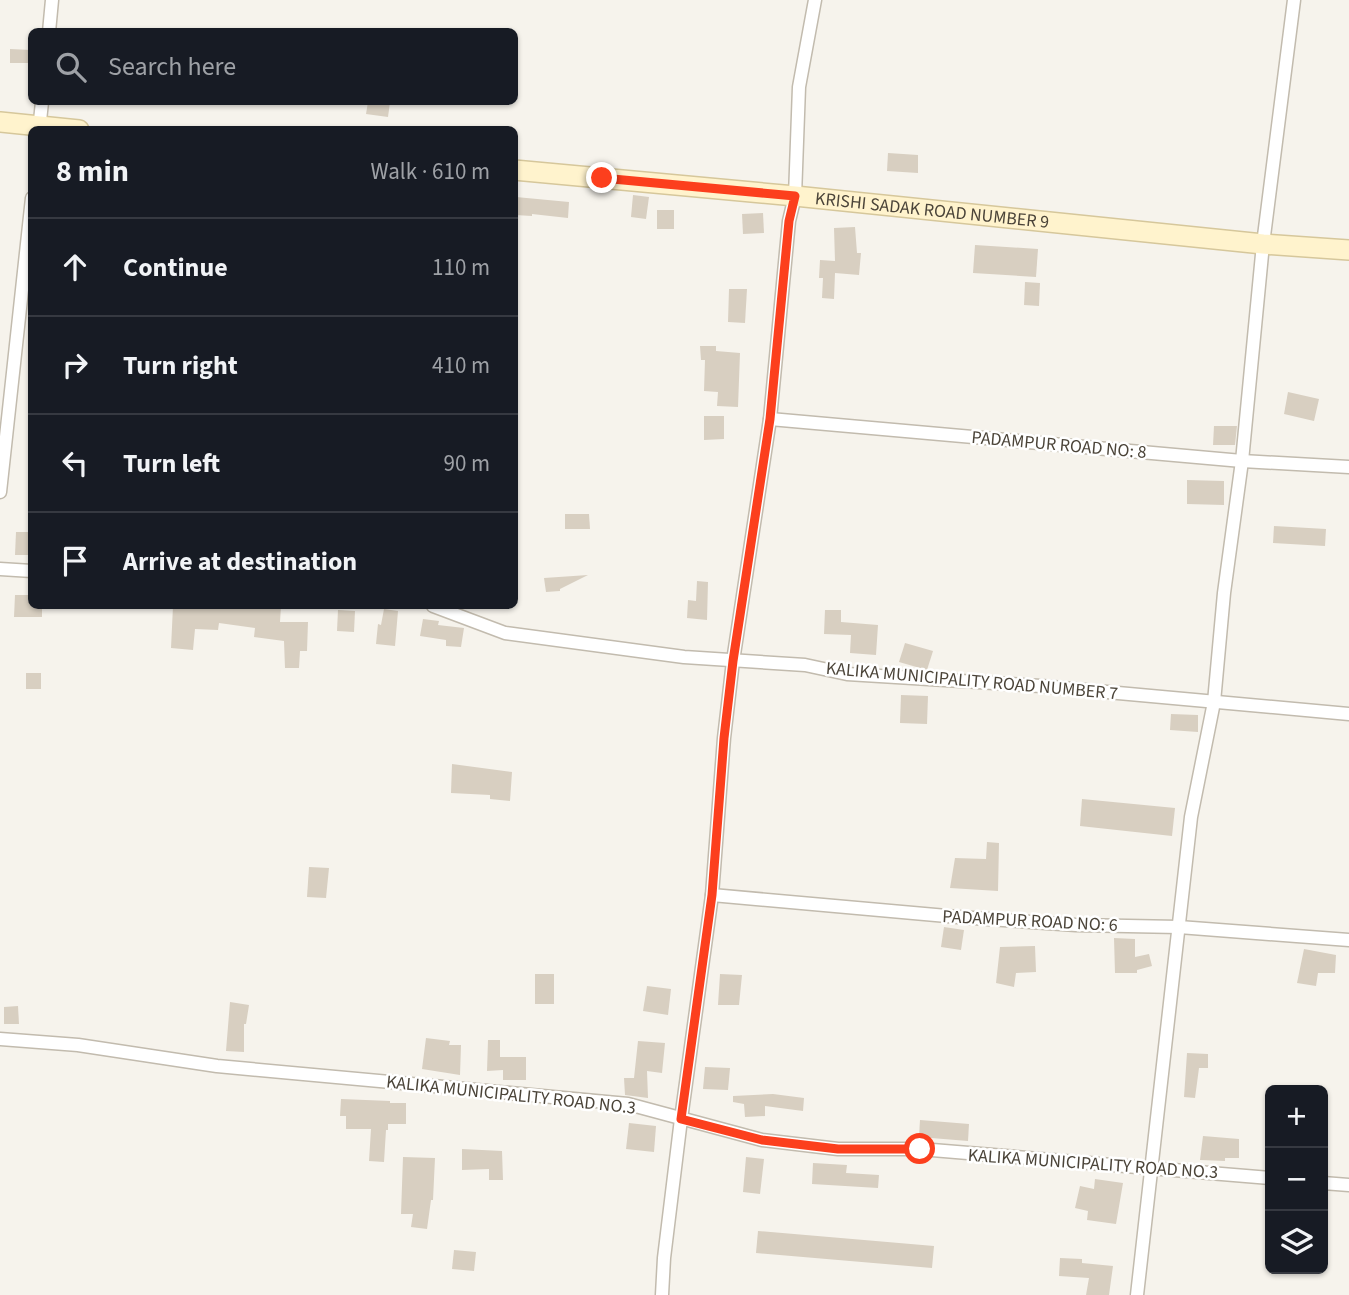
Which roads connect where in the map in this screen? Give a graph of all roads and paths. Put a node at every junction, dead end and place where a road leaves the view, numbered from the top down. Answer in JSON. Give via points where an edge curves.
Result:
{"nodes":[{"id":1,"x":52,"y":0,"type":"edge"},
{"id":2,"x":815,"y":0,"type":"edge"},
{"id":3,"x":1294,"y":0,"type":"edge"},
{"id":4,"x":49,"y":28,"type":"edge"},
{"id":5,"x":42,"y":105,"type":"edge"},
{"id":6,"x":0,"y":122,"type":"edge"},
{"id":7,"x":28,"y":126,"type":"edge"},
{"id":8,"x":39,"y":126,"type":"edge"},
{"id":9,"x":518,"y":170,"type":"edge"},
{"id":10,"x":795,"y":196,"type":"junction"},
{"id":11,"x":28,"y":235,"type":"edge"},
{"id":12,"x":1263,"y":244,"type":"junction"},
{"id":13,"x":1349,"y":250,"type":"edge"},
{"id":14,"x":770,"y":419,"type":"junction"},
{"id":15,"x":1242,"y":461,"type":"junction"},
{"id":16,"x":1349,"y":467,"type":"edge"},
{"id":17,"x":0,"y":492,"type":"edge"},
{"id":18,"x":0,"y":569,"type":"edge"},
{"id":19,"x":28,"y":571,"type":"edge"},
{"id":20,"x":441,"y":609,"type":"edge"},
{"id":21,"x":733,"y":661,"type":"junction"},
{"id":22,"x":1213,"y":702,"type":"junction"},
{"id":23,"x":1349,"y":714,"type":"edge"},
{"id":24,"x":712,"y":895,"type":"junction"},
{"id":25,"x":1179,"y":927,"type":"junction"},
{"id":26,"x":1349,"y":940,"type":"edge"},
{"id":27,"x":0,"y":1039,"type":"edge"},
{"id":28,"x":681,"y":1119,"type":"junction"},
{"id":29,"x":1151,"y":1168,"type":"junction"},
{"id":30,"x":1265,"y":1178,"type":"edge"},
{"id":31,"x":1328,"y":1183,"type":"edge"},
{"id":32,"x":1349,"y":1185,"type":"edge"},
{"id":33,"x":662,"y":1295,"type":"edge"},
{"id":34,"x":1137,"y":1295,"type":"edge"}],
"edges":[{"from":1,"to":4,"type":"street"},
{"from":2,"to":10,"type":"street","via":[[799,87]]},
{"from":3,"to":12,"type":"street"},
{"from":5,"to":8,"type":"street"},
{"from":6,"to":7,"type":"street"},
{"from":9,"to":10,"type":"street","name":"KRISHI SADAK ROAD NUMBER 9"},
{"from":10,"to":12,"type":"street","name":"KRISHI SADAK ROAD NUMBER 9"},
{"from":10,"to":14,"type":"street"},
{"from":11,"to":17,"type":"street"},
{"from":12,"to":13,"type":"street","name":"KRISHI SADAK ROAD NUMBER 9"},
{"from":12,"to":15,"type":"street"},
{"from":14,"to":15,"type":"street","name":"PADAMPUR ROAD NO: 8"},
{"from":14,"to":21,"type":"street"},
{"from":15,"to":16,"type":"street","name":"PADAMPUR ROAD NO: 8"},
{"from":15,"to":22,"type":"street"},
{"from":18,"to":19,"type":"street"},
{"from":20,"to":21,"type":"street","name":"KALIKA MUNICIPALITY ROAD NUMBER 7","via":[[505,634]]},
{"from":21,"to":22,"type":"street","name":"KALIKA MUNICIPALITY ROAD NUMBER 7"},
{"from":21,"to":24,"type":"street"},
{"from":22,"to":23,"type":"street","name":"KALIKA MUNICIPALITY ROAD NUMBER 7"},
{"from":22,"to":25,"type":"street","via":[[1191,817]]},
{"from":24,"to":25,"type":"street","name":"PADAMPUR ROAD NO: 6","via":[[958,917]]},
{"from":24,"to":28,"type":"street"},
{"from":25,"to":26,"type":"street","name":"PADAMPUR ROAD NO: 6"},
{"from":25,"to":29,"type":"street"},
{"from":27,"to":28,"type":"street","name":"KALIKA MUNICIPALITY ROAD NO.3","via":[[78,1045],[217,1066],[628,1104]]},
{"from":28,"to":29,"type":"street","name":"KALIKA MUNICIPALITY ROAD NO.3","via":[[762,1140],[838,1149],[920,1149]]},
{"from":28,"to":33,"type":"street"},
{"from":29,"to":30,"type":"street","name":"KALIKA MUNICIPALITY ROAD NO.3"},
{"from":29,"to":34,"type":"street"},
{"from":31,"to":32,"type":"street"}]}
